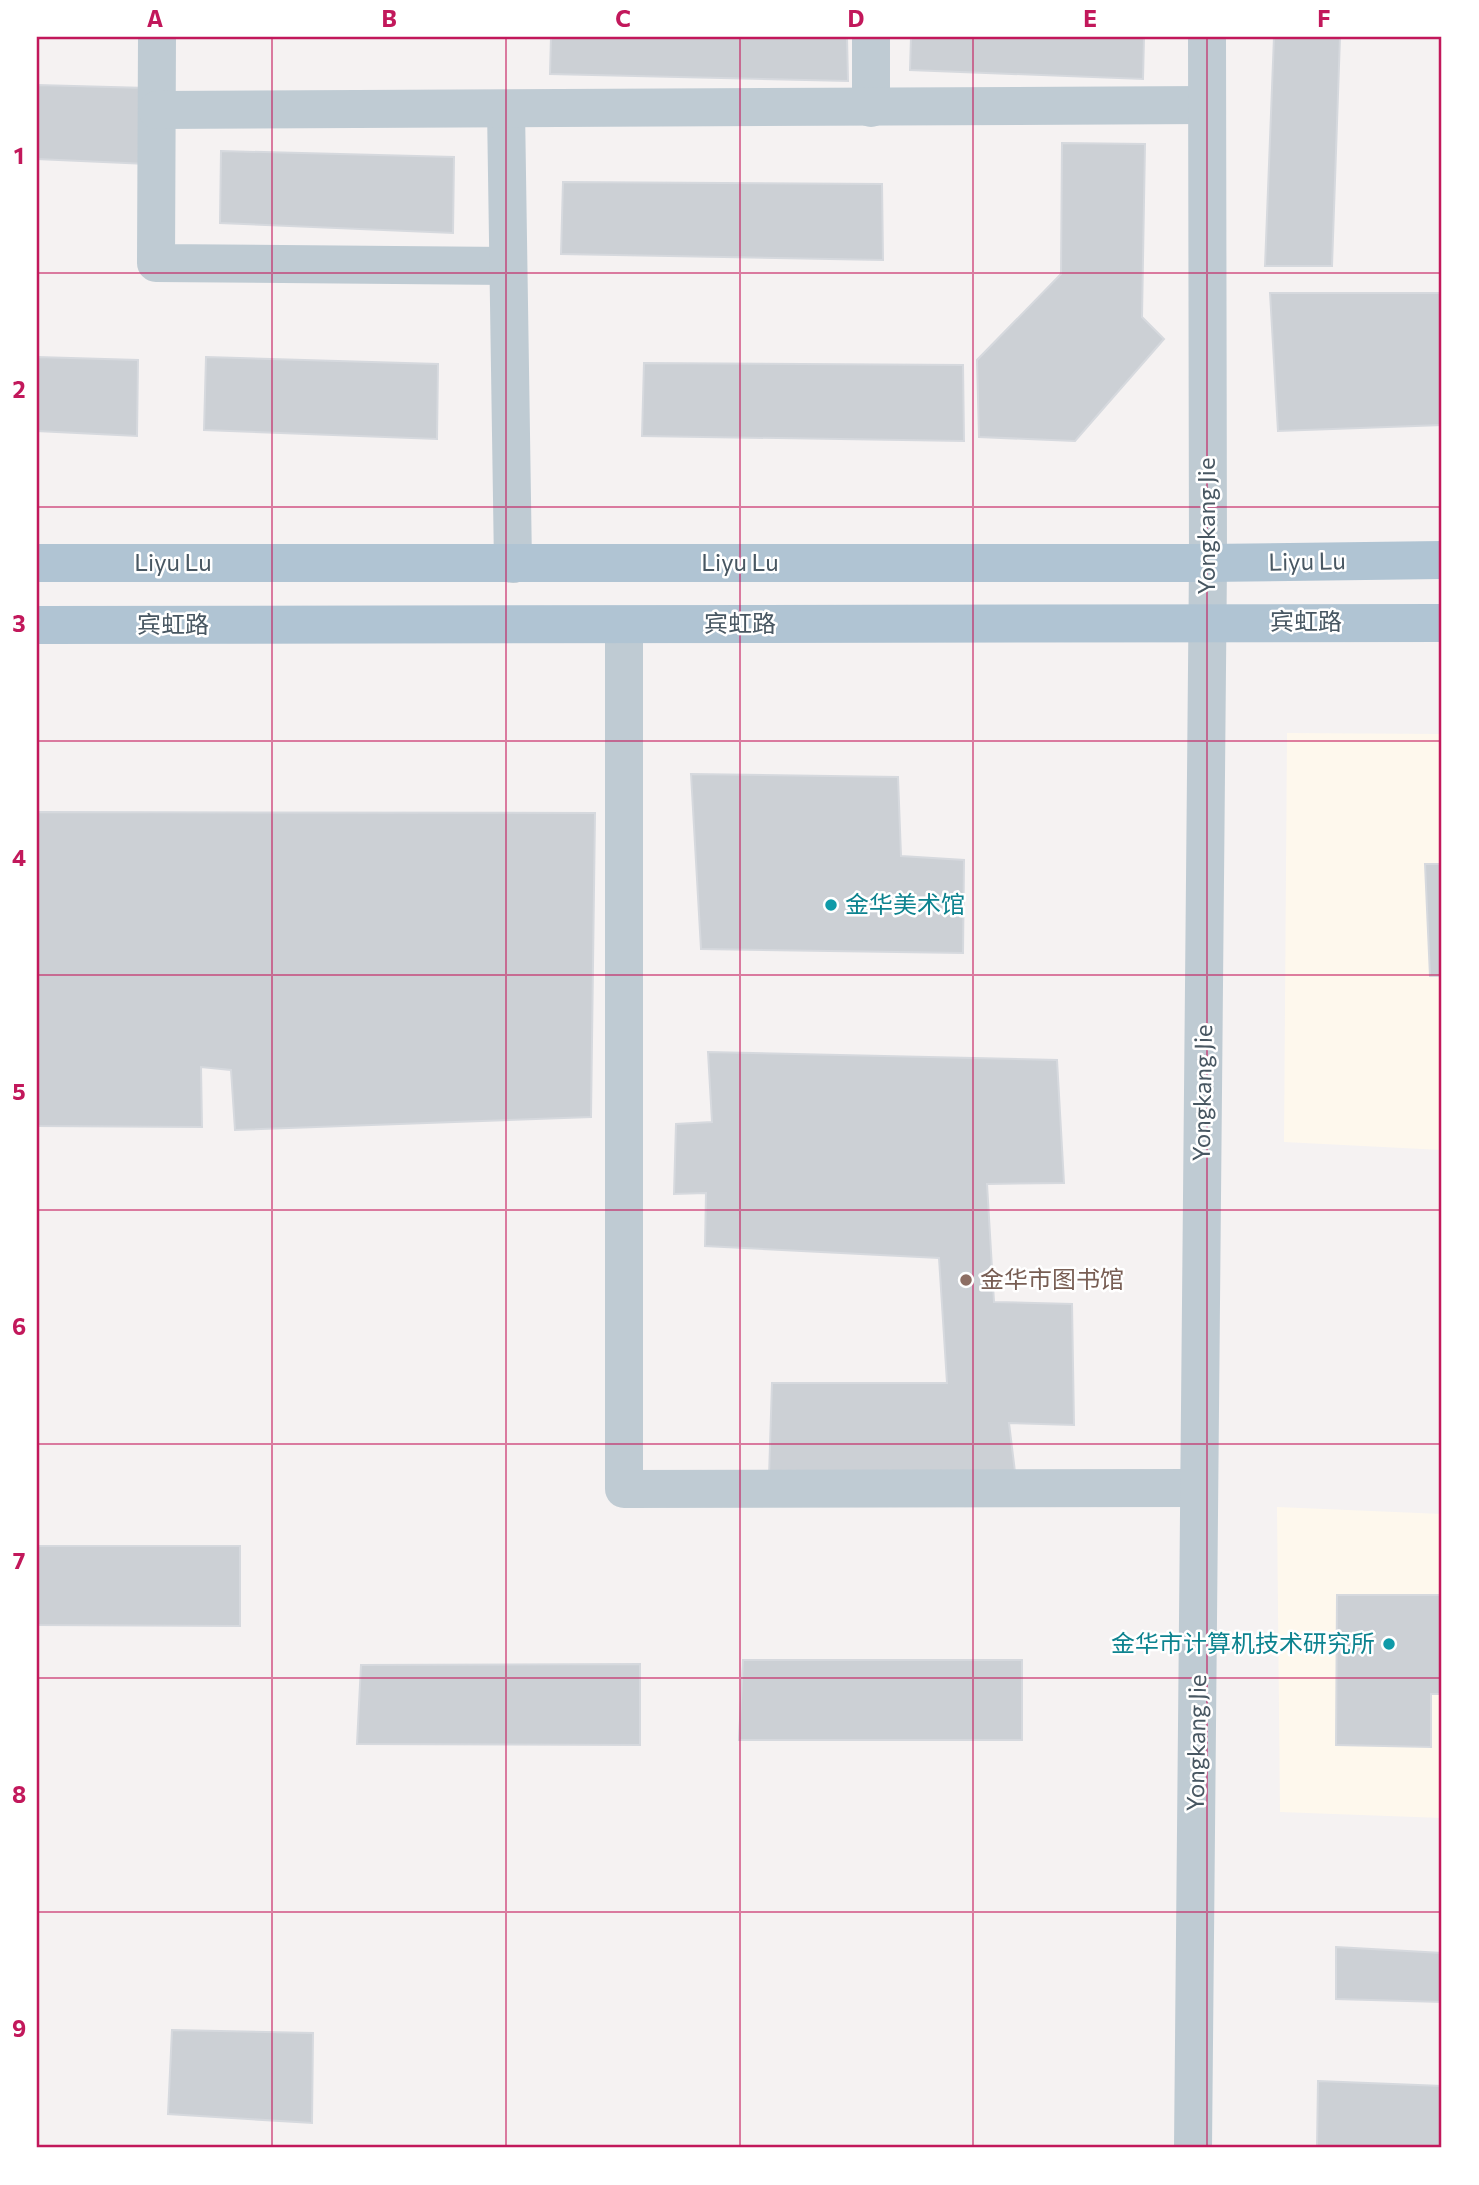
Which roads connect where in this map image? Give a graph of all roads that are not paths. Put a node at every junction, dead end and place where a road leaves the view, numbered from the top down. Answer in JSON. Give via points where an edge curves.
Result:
{"nodes":[{"id":1,"x":157,"y":37,"type":"edge"},
{"id":2,"x":871,"y":37,"type":"edge"},
{"id":3,"x":1207,"y":37,"type":"edge"},
{"id":4,"x":1207,"y":105,"type":"junction"},
{"id":5,"x":871,"y":108,"type":"junction"},
{"id":6,"x":506,"y":109,"type":"junction"},
{"id":7,"x":157,"y":110,"type":"junction"},
{"id":8,"x":508,"y":266,"type":"junction"},
{"id":9,"x":1442,"y":560,"type":"edge"},
{"id":10,"x":37,"y":563,"type":"edge"},
{"id":11,"x":1208,"y":563,"type":"junction"},
{"id":12,"x":513,"y":564,"type":"junction"},
{"id":13,"x":1207,"y":622,"type":"junction"},
{"id":14,"x":1442,"y":622,"type":"edge"},
{"id":15,"x":37,"y":625,"type":"edge"},
{"id":16,"x":624,"y":625,"type":"junction"},
{"id":17,"x":1199,"y":1488,"type":"junction"},
{"id":18,"x":1193,"y":2148,"type":"edge"}],
"edges":[{"from":1,"to":7,"type":"street"},
{"from":2,"to":5,"type":"street"},
{"from":3,"to":4,"type":"street","name":"Yongkang Jie"},
{"from":4,"to":5,"type":"street"},
{"from":4,"to":11,"type":"street","name":"Yongkang Jie"},
{"from":5,"to":6,"type":"street"},
{"from":6,"to":7,"type":"street"},
{"from":6,"to":8,"type":"street"},
{"from":7,"to":8,"type":"street","via":[[156,263]]},
{"from":8,"to":12,"type":"street"},
{"from":9,"to":11,"type":"main road","name":"Liyu Lu"},
{"from":10,"to":12,"type":"main road","name":"Liyu Lu"},
{"from":11,"to":12,"type":"main road","name":"Liyu Lu"},
{"from":11,"to":13,"type":"street","name":"Yongkang Jie"},
{"from":13,"to":14,"type":"main road","name":"宾虹路"},
{"from":13,"to":16,"type":"main road","name":"宾虹路"},
{"from":13,"to":17,"type":"street","name":"Yongkang Jie"},
{"from":15,"to":16,"type":"main road","name":"宾虹路"},
{"from":16,"to":17,"type":"street","via":[[624,1489]]},
{"from":17,"to":18,"type":"street","name":"Yongkang Jie"}]}
